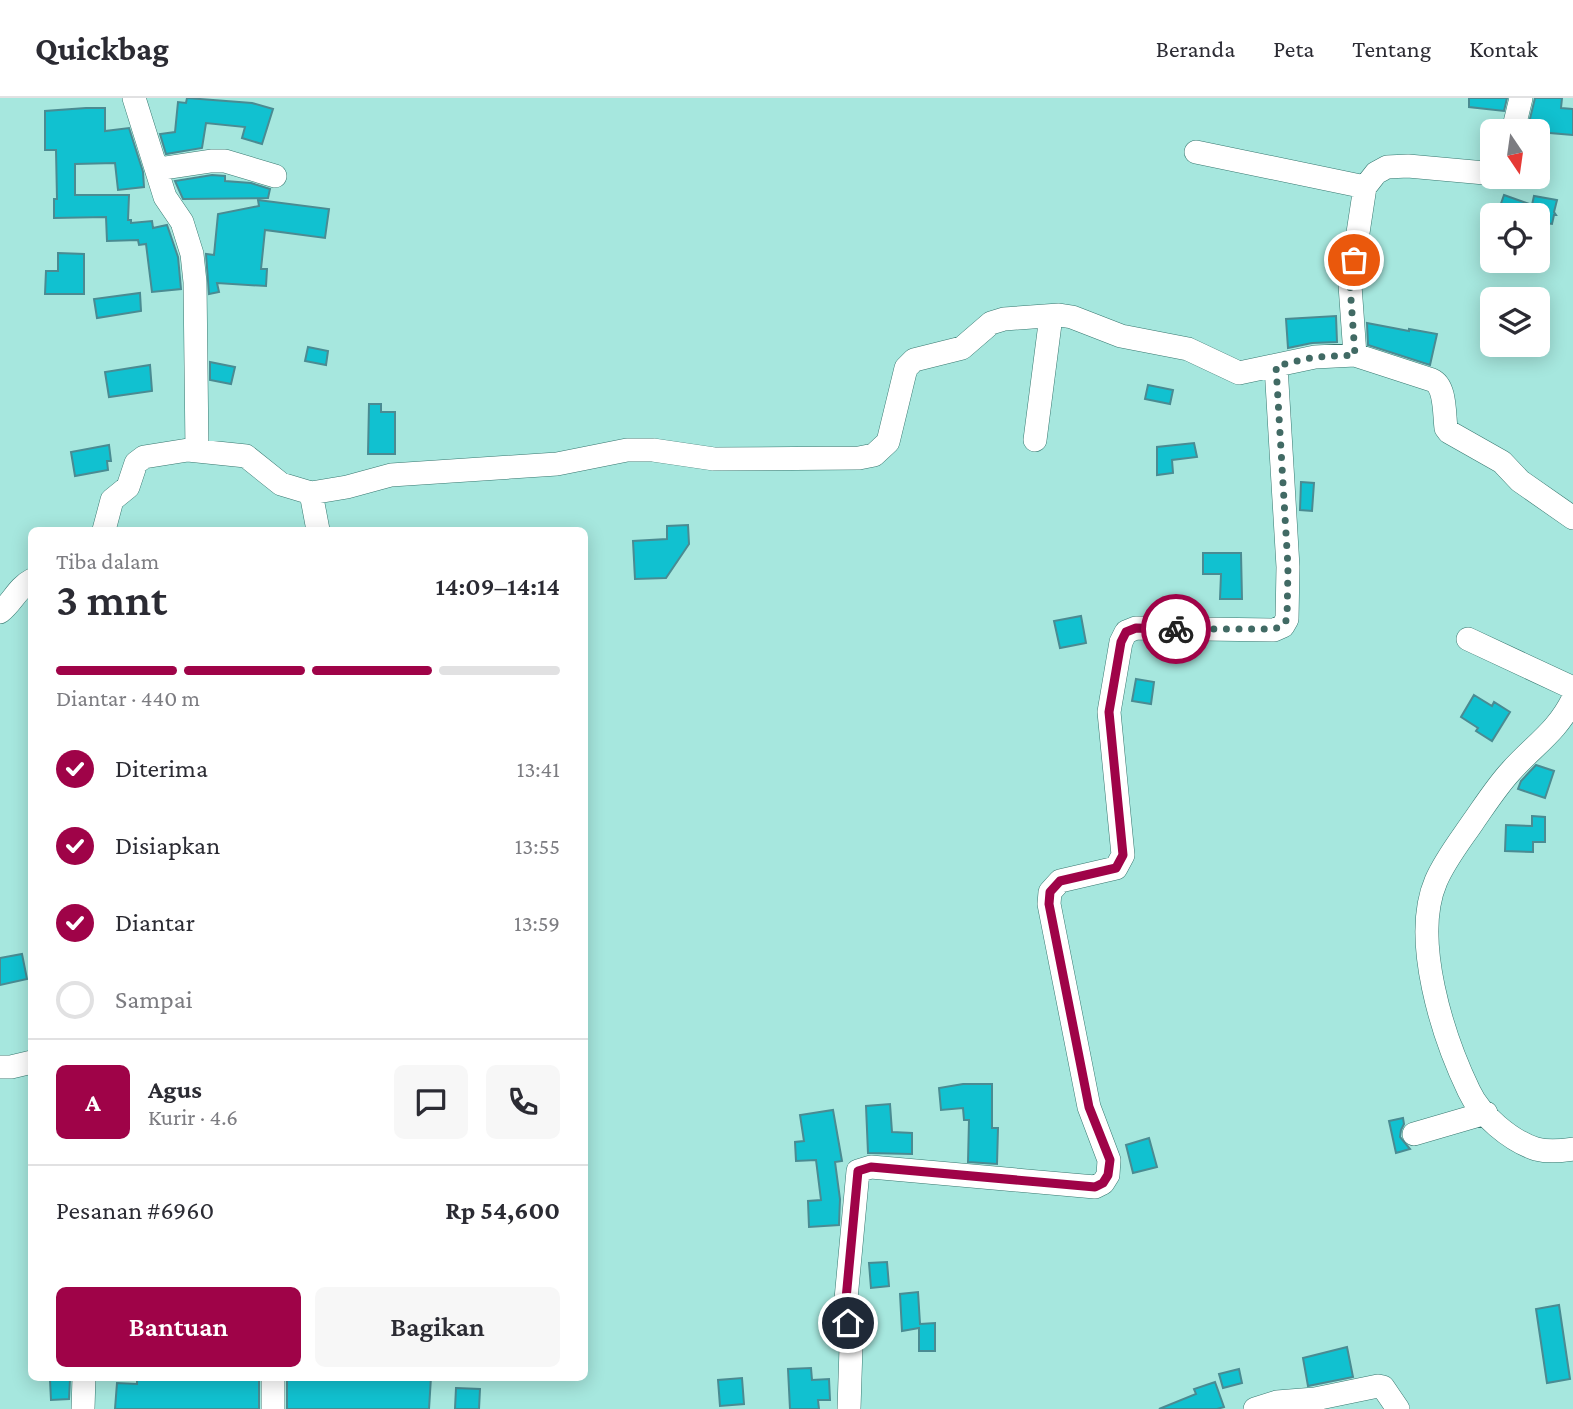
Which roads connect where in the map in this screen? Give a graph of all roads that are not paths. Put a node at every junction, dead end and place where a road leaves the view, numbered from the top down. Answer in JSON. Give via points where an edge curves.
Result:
{"nodes":[{"id":1,"x":134,"y":98,"type":"edge"},
{"id":2,"x":1521,"y":98,"type":"edge"},
{"id":3,"x":1516,"y":119,"type":"edge"},
{"id":4,"x":1196,"y":152,"type":"dead end"},
{"id":5,"x":158,"y":169,"type":"junction"},
{"id":6,"x":1480,"y":173,"type":"edge"},
{"id":7,"x":275,"y":176,"type":"dead end"},
{"id":8,"x":1365,"y":187,"type":"junction"},
{"id":9,"x":1051,"y":316,"type":"junction"},
{"id":10,"x":1355,"y":355,"type":"junction"},
{"id":11,"x":1276,"y":366,"type":"junction"},
{"id":12,"x":1035,"y":440,"type":"dead end"},
{"id":13,"x":197,"y":451,"type":"junction"},
{"id":14,"x":311,"y":493,"type":"junction"},
{"id":15,"x":1573,"y":517,"type":"edge"},
{"id":16,"x":105,"y":527,"type":"edge"},
{"id":17,"x":317,"y":527,"type":"edge"},
{"id":18,"x":28,"y":582,"type":"edge"},
{"id":19,"x":0,"y":612,"type":"edge"},
{"id":20,"x":1468,"y":639,"type":"dead end"},
{"id":21,"x":1573,"y":688,"type":"edge"},
{"id":22,"x":1573,"y":699,"type":"edge"},
{"id":23,"x":28,"y":1063,"type":"edge"},
{"id":24,"x":0,"y":1067,"type":"edge"},
{"id":25,"x":1486,"y":1113,"type":"junction"},
{"id":26,"x":1414,"y":1134,"type":"dead end"},
{"id":27,"x":1573,"y":1149,"type":"edge"},
{"id":28,"x":85,"y":1381,"type":"edge"},
{"id":29,"x":273,"y":1381,"type":"edge"},
{"id":30,"x":83,"y":1409,"type":"edge"},
{"id":31,"x":273,"y":1409,"type":"edge"},
{"id":32,"x":849,"y":1409,"type":"edge"},
{"id":33,"x":1255,"y":1409,"type":"edge"},
{"id":34,"x":1398,"y":1409,"type":"edge"}],
"edges":[{"from":1,"to":5,"type":"street"},
{"from":2,"to":3,"type":"street"},
{"from":4,"to":8,"type":"street"},
{"from":5,"to":7,"type":"street","via":[[225,161]]},
{"from":5,"to":13,"type":"street","via":[[165,197],[182,222],[192,254]]},
{"from":6,"to":8,"type":"street","via":[[1387,167]]},
{"from":8,"to":10,"type":"street","via":[[1350,285]]},
{"from":9,"to":11,"type":"street","via":[[1072,317],[1121,336],[1188,349],[1239,373]]},
{"from":9,"to":12,"type":"street"},
{"from":9,"to":14,"type":"street","via":[[991,323],[961,348],[914,360],[906,368],[888,442],[874,455],[692,456],[627,450],[557,464],[391,475]]},
{"from":10,"to":11,"type":"street","via":[[1315,357]]},
{"from":10,"to":15,"type":"street","via":[[1437,382],[1448,432],[1502,462],[1520,481]]},
{"from":11,"to":32,"type":"street","via":[[1287,619],[1283,626],[1266,630],[1136,628],[1126,632],[1109,712],[1123,855],[1116,868],[1060,881],[1050,892],[1089,1107],[1110,1160],[1108,1175],[1095,1187],[871,1167],[858,1171],[846,1299],[851,1347]]},
{"from":13,"to":14,"type":"street","via":[[246,456],[281,484]]},
{"from":13,"to":16,"type":"street","via":[[139,459],[128,487],[112,500]]},
{"from":14,"to":17,"type":"street"},
{"from":18,"to":19,"type":"street"},
{"from":20,"to":21,"type":"street"},
{"from":22,"to":25,"type":"street","via":[[1556,729],[1494,793],[1454,849],[1433,893],[1427,941],[1436,1002],[1460,1073]]},
{"from":23,"to":24,"type":"street"},
{"from":25,"to":26,"type":"street"},
{"from":25,"to":27,"type":"street","via":[[1522,1143],[1538,1150]]},
{"from":28,"to":30,"type":"street"},
{"from":29,"to":31,"type":"street"},
{"from":33,"to":34,"type":"street","via":[[1381,1386]]}]}
